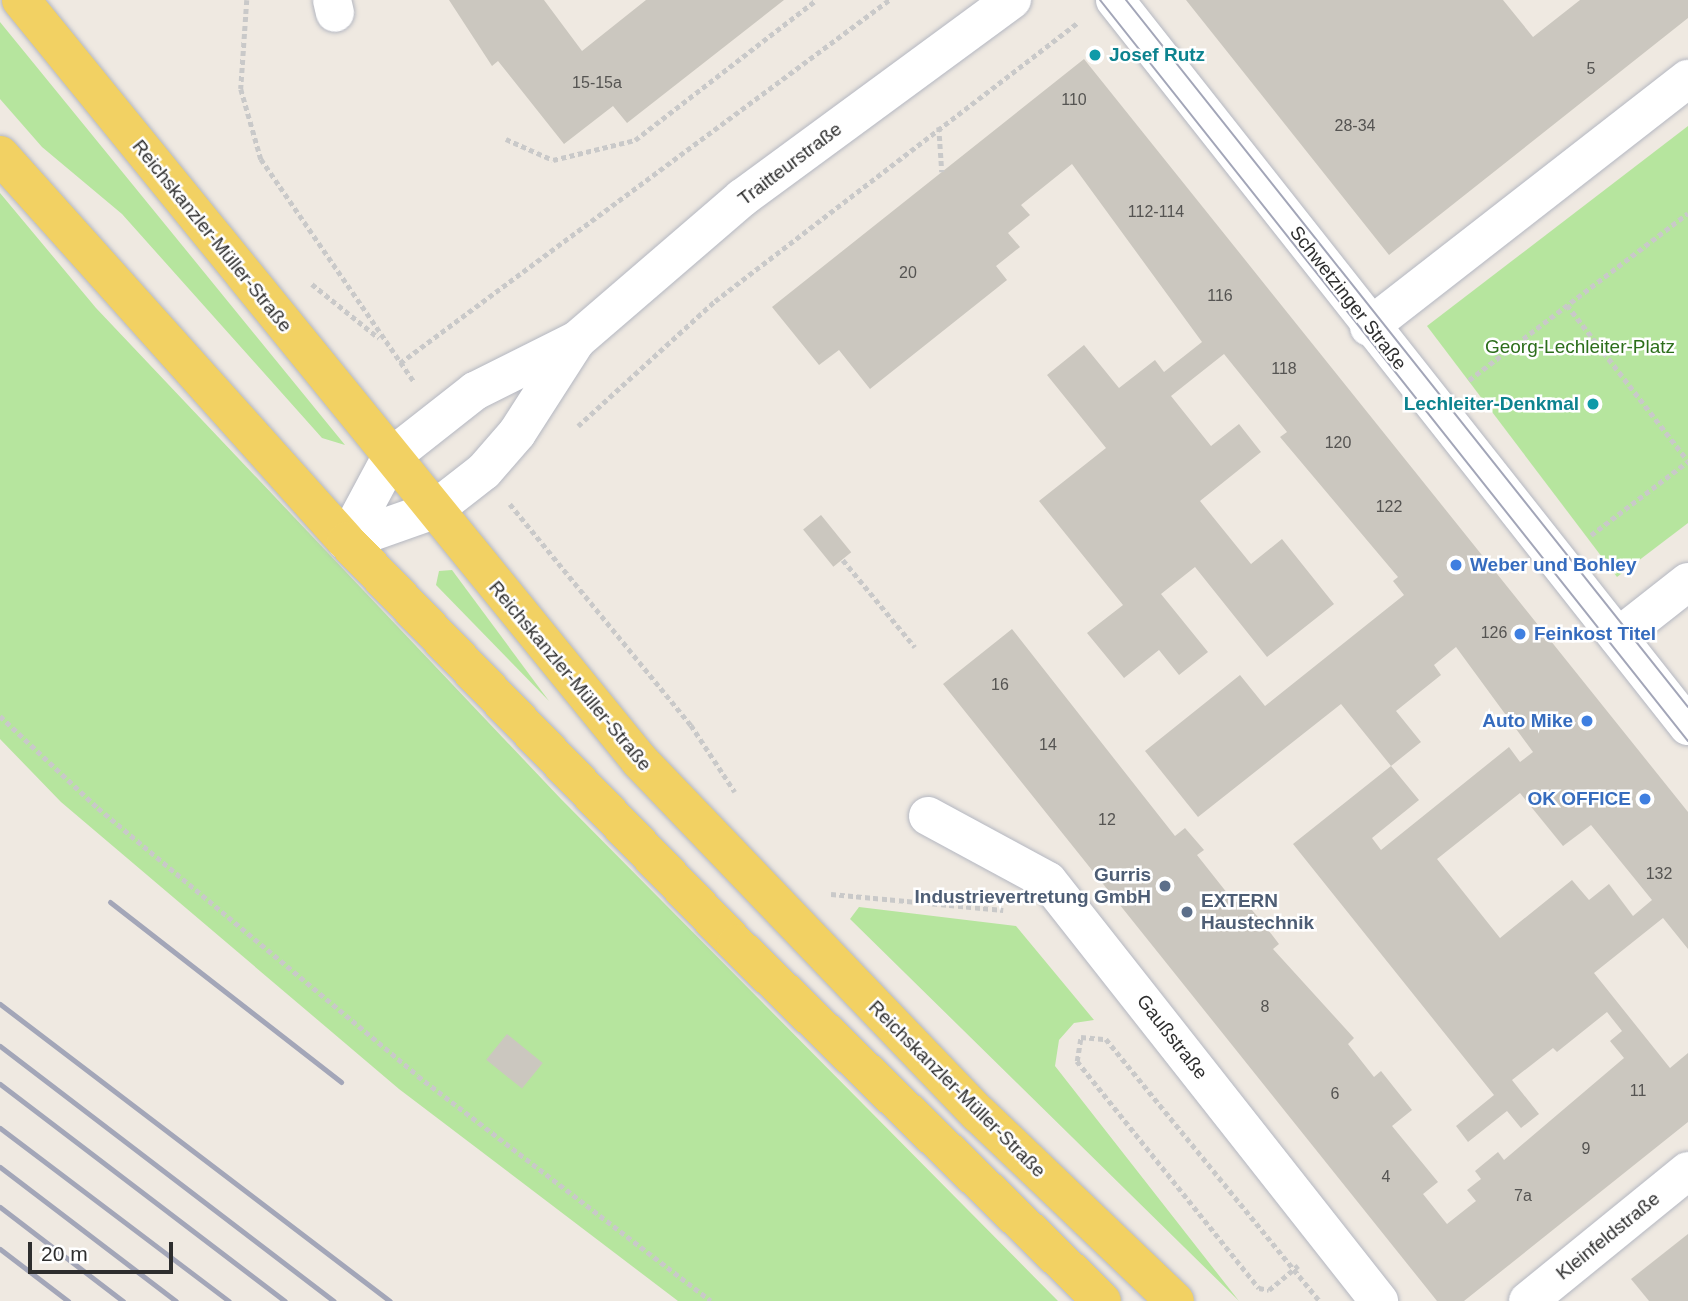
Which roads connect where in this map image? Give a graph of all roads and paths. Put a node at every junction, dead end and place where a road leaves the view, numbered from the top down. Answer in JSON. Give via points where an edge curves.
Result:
{"nodes":[{"id":1,"x":21,"y":0,"type":"edge"},
{"id":2,"x":247,"y":0,"type":"edge"},
{"id":3,"x":816,"y":0,"type":"edge"},
{"id":4,"x":889,"y":0,"type":"edge"},
{"id":5,"x":1012,"y":0,"type":"edge"},
{"id":6,"x":1115,"y":0,"type":"edge"},
{"id":7,"x":1081,"y":20,"type":"dead end"},
{"id":8,"x":1688,"y":79,"type":"edge"},
{"id":9,"x":939,"y":127,"type":"junction"},
{"id":10,"x":506,"y":139,"type":"dead end"},
{"id":11,"x":0,"y":155,"type":"edge"},
{"id":12,"x":942,"y":172,"type":"dead end"},
{"id":13,"x":1688,"y":213,"type":"edge"},
{"id":14,"x":1567,"y":305,"type":"junction"},
{"id":15,"x":1368,"y":327,"type":"junction"},
{"id":16,"x":577,"y":340,"type":"junction"},
{"id":17,"x":400,"y":363,"type":"junction"},
{"id":18,"x":1462,"y":385,"type":"dead end"},
{"id":19,"x":442,"y":417,"type":"junction"},
{"id":20,"x":567,"y":436,"type":"dead end"},
{"id":21,"x":391,"y":457,"type":"junction"},
{"id":22,"x":1688,"y":461,"type":"edge"},
{"id":23,"x":514,"y":491,"type":"dead end"},
{"id":24,"x":434,"y":510,"type":"junction"},
{"id":25,"x":1585,"y":540,"type":"dead end"},
{"id":26,"x":346,"y":541,"type":"junction"},
{"id":27,"x":843,"y":560,"type":"dead end"},
{"id":28,"x":1688,"y":582,"type":"edge"},
{"id":29,"x":1618,"y":637,"type":"junction"},
{"id":30,"x":915,"y":648,"type":"dead end"},
{"id":31,"x":0,"y":716,"type":"edge"},
{"id":32,"x":1688,"y":726,"type":"edge"},
{"id":33,"x":743,"y":803,"type":"dead end"},
{"id":34,"x":928,"y":816,"type":"dead end"},
{"id":35,"x":819,"y":893,"type":"dead end"},
{"id":36,"x":1008,"y":911,"type":"dead end"},
{"id":37,"x":1688,"y":1171,"type":"edge"},
{"id":38,"x":1259,"y":1288,"type":"dead end"},
{"id":39,"x":711,"y":1301,"type":"edge"},
{"id":40,"x":1102,"y":1301,"type":"edge"},
{"id":41,"x":1175,"y":1301,"type":"edge"},
{"id":42,"x":1320,"y":1301,"type":"edge"},
{"id":43,"x":1379,"y":1301,"type":"edge"},
{"id":44,"x":1528,"y":1301,"type":"edge"}],
"edges":[{"from":1,"to":21,"type":"main road","name":"Reichskanzler-Müller-Straße"},
{"from":2,"to":17,"type":"path","via":[[241,89],[261,159]]},
{"from":3,"to":10,"type":"path","via":[[635,140],[553,160]]},
{"from":4,"to":17,"type":"path"},
{"from":5,"to":16,"type":"street","name":"Traitteurstraße","via":[[742,198]]},
{"from":6,"to":15,"type":"street","name":"Schwetzinger Straße"},
{"from":7,"to":9,"type":"path"},
{"from":8,"to":15,"type":"street"},
{"from":9,"to":12,"type":"path"},
{"from":9,"to":20,"type":"path","via":[[715,301]]},
{"from":11,"to":26,"type":"main road"},
{"from":13,"to":14,"type":"path"},
{"from":14,"to":18,"type":"path"},
{"from":14,"to":22,"type":"path"},
{"from":15,"to":29,"type":"street","name":"Schwetzinger Straße"},
{"from":16,"to":19,"type":"street","name":"Traitteurstraße","via":[[475,391]]},
{"from":16,"to":24,"type":"street","name":"Traitteurstraße","via":[[517,433],[484,471]]},
{"from":17,"to":19,"type":"path"},
{"from":19,"to":21,"type":"street","name":"Traitteurstraße"},
{"from":21,"to":24,"type":"main road","name":"Reichskanzler-Müller-Straße"},
{"from":21,"to":26,"type":"street","name":"Traitteurstraße"},
{"from":22,"to":25,"type":"path"},
{"from":23,"to":33,"type":"path","via":[[506,499],[691,725]]},
{"from":24,"to":26,"type":"street","name":"Traitteurstraße"},
{"from":24,"to":41,"type":"main road","name":"Reichskanzler-Müller-Straße","via":[[639,760],[774,905]]},
{"from":26,"to":40,"type":"main road","via":[[736,944]]},
{"from":27,"to":30,"type":"path"},
{"from":28,"to":29,"type":"street"},
{"from":29,"to":32,"type":"street","name":"Schwetzinger Straße"},
{"from":31,"to":39,"type":"path","via":[[98,808],[418,1076]]},
{"from":34,"to":43,"type":"street","name":"Gaußstraße","via":[[1048,881]]},
{"from":35,"to":36,"type":"path"},
{"from":37,"to":44,"type":"street","name":"Kleinfeldstraße"},
{"from":38,"to":42,"type":"path","bridge":true,"via":[[1167,1180],[1077,1061],[1081,1037],[1106,1039]]}]}
